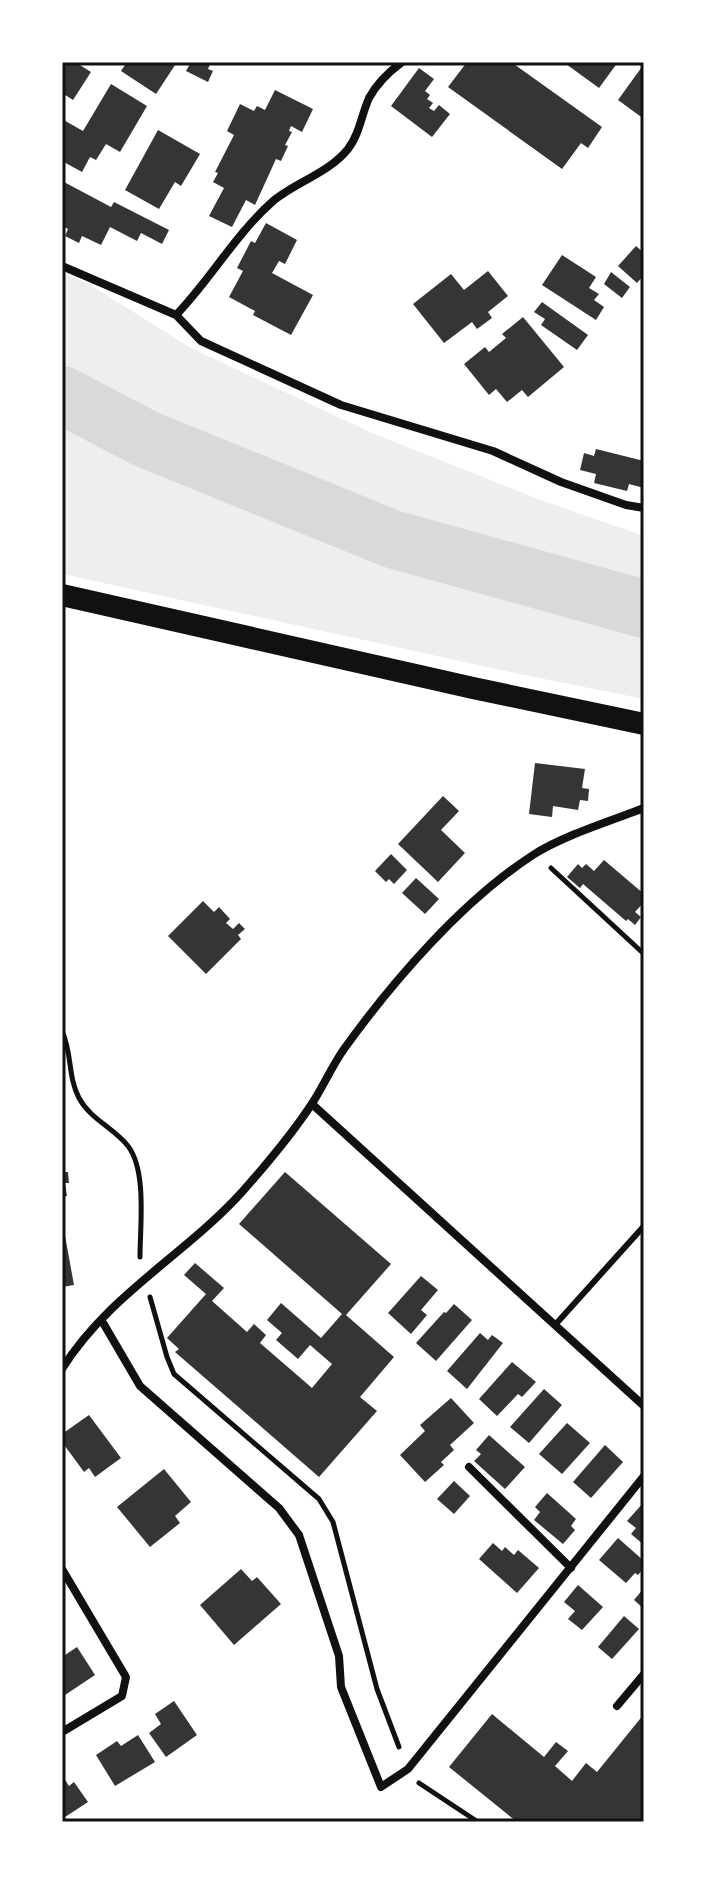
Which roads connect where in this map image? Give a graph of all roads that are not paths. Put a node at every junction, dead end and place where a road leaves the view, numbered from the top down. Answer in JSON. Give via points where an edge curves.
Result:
{"nodes":[{"id":1,"x":402,"y":62,"type":"edge"},
{"id":2,"x":62,"y":266,"type":"edge"},
{"id":3,"x":176,"y":315,"type":"junction"},
{"id":4,"x":644,"y":508,"type":"edge"},
{"id":5,"x":62,"y":595,"type":"edge"},
{"id":6,"x":644,"y":724,"type":"edge"},
{"id":7,"x":644,"y":808,"type":"edge"},
{"id":8,"x":312,"y":1104,"type":"junction"},
{"id":9,"x":644,"y":1226,"type":"edge"},
{"id":10,"x":102,"y":1321,"type":"junction"},
{"id":11,"x":555,"y":1325,"type":"junction"},
{"id":12,"x":62,"y":1369,"type":"edge"},
{"id":13,"x":644,"y":1406,"type":"edge"},
{"id":14,"x":469,"y":1467,"type":"dead end"},
{"id":15,"x":644,"y":1476,"type":"edge"},
{"id":16,"x":571,"y":1568,"type":"junction"},
{"id":17,"x":62,"y":1569,"type":"edge"},
{"id":18,"x":644,"y":1674,"type":"edge"},
{"id":19,"x":617,"y":1706,"type":"dead end"},
{"id":20,"x":62,"y":1732,"type":"edge"}],
"edges":[{"from":1,"to":3,"type":"street","via":[[370,96],[346,152],[273,201]]},
{"from":2,"to":3,"type":"street"},
{"from":3,"to":4,"type":"street","via":[[201,341],[341,405],[493,451],[561,482]]},
{"from":5,"to":6,"type":"highway"},
{"from":7,"to":8,"type":"street","via":[[535,853],[491,885],[420,955],[343,1051]]},
{"from":8,"to":10,"type":"street","via":[[244,1191]]},
{"from":8,"to":11,"type":"street"},
{"from":9,"to":11,"type":"lane"},
{"from":10,"to":12,"type":"street"},
{"from":10,"to":16,"type":"street","via":[[140,1386],[279,1508],[299,1535],[339,1656],[341,1687],[381,1787],[408,1769]]},
{"from":11,"to":13,"type":"street"},
{"from":14,"to":16,"type":"street"},
{"from":15,"to":16,"type":"street"},
{"from":17,"to":20,"type":"street","via":[[126,1677],[122,1696]]},
{"from":18,"to":19,"type":"street"}]}
